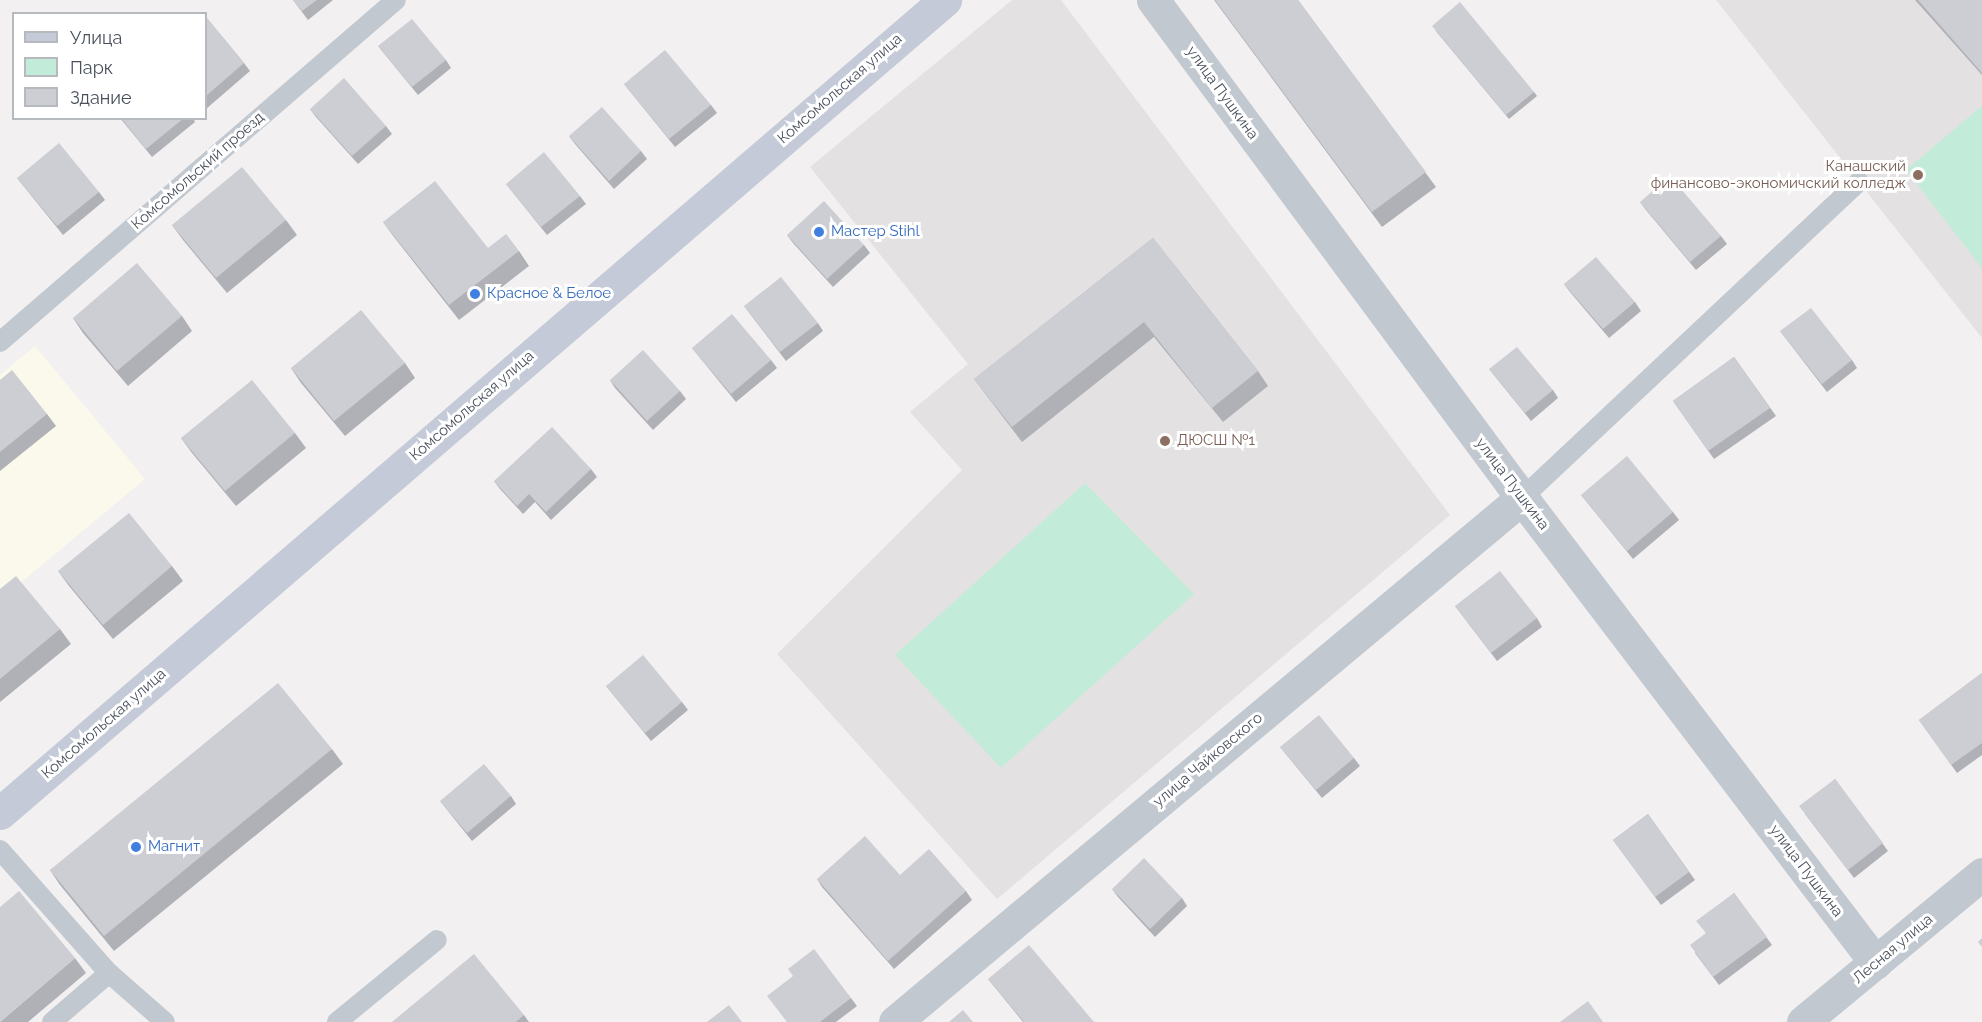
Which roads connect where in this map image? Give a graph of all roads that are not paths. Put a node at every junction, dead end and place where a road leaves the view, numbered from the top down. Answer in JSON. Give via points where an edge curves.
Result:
{"nodes":[{"id":1,"x":396,"y":0,"type":"edge"},
{"id":2,"x":945,"y":0,"type":"edge"},
{"id":3,"x":1153,"y":0,"type":"edge"},
{"id":4,"x":1859,"y":182,"type":"dead end"},
{"id":5,"x":0,"y":342,"type":"edge"},
{"id":6,"x":1522,"y":498,"type":"junction"},
{"id":7,"x":0,"y":813,"type":"edge"},
{"id":8,"x":0,"y":850,"type":"edge"},
{"id":9,"x":1982,"y":874,"type":"edge"},
{"id":10,"x":437,"y":940,"type":"dead end"},
{"id":11,"x":1876,"y":963,"type":"junction"},
{"id":12,"x":109,"y":973,"type":"junction"},
{"id":13,"x":52,"y":1022,"type":"edge"},
{"id":14,"x":165,"y":1022,"type":"edge"},
{"id":15,"x":337,"y":1022,"type":"edge"},
{"id":16,"x":895,"y":1022,"type":"edge"},
{"id":17,"x":1803,"y":1022,"type":"edge"}],
"edges":[{"from":1,"to":5,"type":"lane","name":"Комсомольский проезд"},
{"from":2,"to":7,"type":"main road","name":"Комсомольская улица"},
{"from":3,"to":6,"type":"street","name":"улица Пушкина"},
{"from":4,"to":6,"type":"lane"},
{"from":6,"to":11,"type":"street","name":"улица Пушкина"},
{"from":6,"to":16,"type":"street","name":"улица Чайковского"},
{"from":8,"to":12,"type":"lane"},
{"from":9,"to":11,"type":"street","name":"Лесная улица"},
{"from":10,"to":15,"type":"lane"},
{"from":11,"to":17,"type":"street","name":"Лесная улица"},
{"from":12,"to":13,"type":"lane"},
{"from":12,"to":14,"type":"lane"}]}
